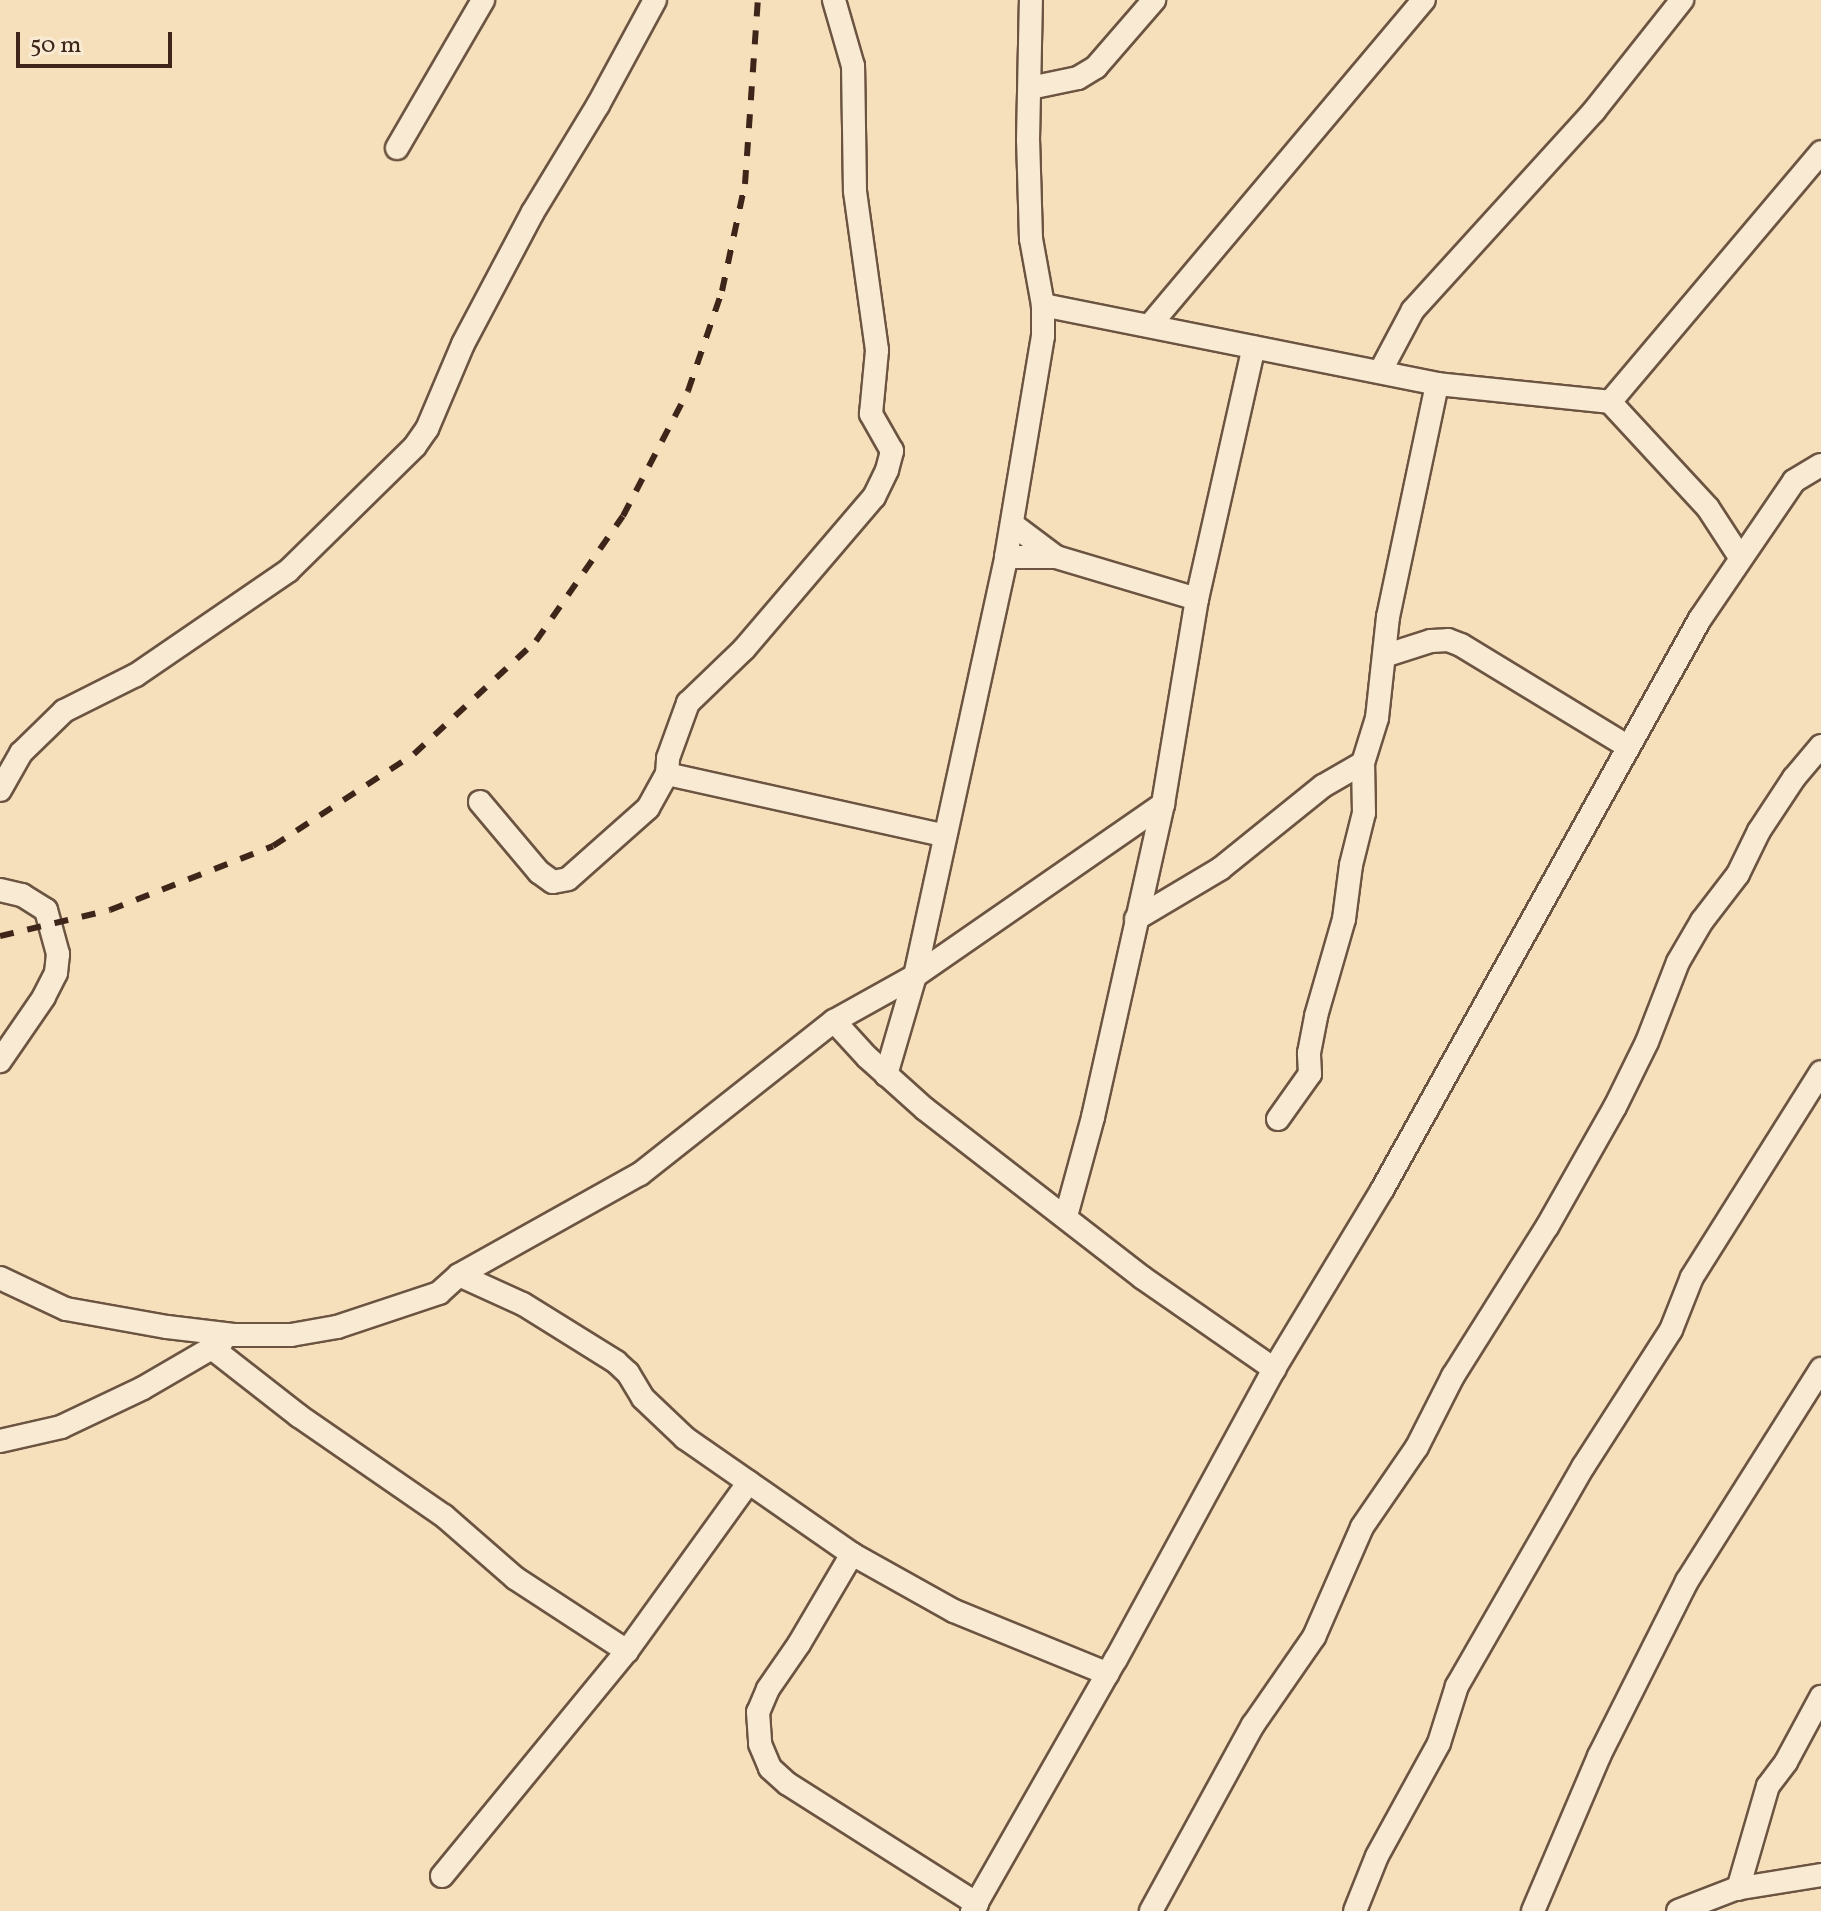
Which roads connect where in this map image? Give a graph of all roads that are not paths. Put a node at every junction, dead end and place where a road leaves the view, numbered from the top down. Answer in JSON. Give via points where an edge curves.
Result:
{"nodes":[{"id":1,"x":483,"y":0,"type":"edge"},
{"id":2,"x":655,"y":0,"type":"edge"},
{"id":3,"x":834,"y":0,"type":"edge"},
{"id":4,"x":1031,"y":0,"type":"edge"},
{"id":5,"x":1154,"y":0,"type":"edge"},
{"id":6,"x":1424,"y":0,"type":"edge"},
{"id":7,"x":1682,"y":0,"type":"edge"},
{"id":8,"x":1030,"y":88,"type":"junction"},
{"id":9,"x":397,"y":148,"type":"dead end"},
{"id":10,"x":1821,"y":152,"type":"edge"},
{"id":11,"x":1043,"y":305,"type":"junction"},
{"id":12,"x":1150,"y":325,"type":"junction"},
{"id":13,"x":1254,"y":347,"type":"junction"},
{"id":14,"x":1380,"y":372,"type":"junction"},
{"id":15,"x":1437,"y":384,"type":"junction"},
{"id":16,"x":1610,"y":402,"type":"junction"},
{"id":17,"x":1820,"y":466,"type":"edge"},
{"id":18,"x":1012,"y":524,"type":"junction"},
{"id":19,"x":1006,"y":557,"type":"junction"},
{"id":20,"x":1056,"y":557,"type":"junction"},
{"id":21,"x":1740,"y":557,"type":"junction"},
{"id":22,"x":1197,"y":599,"type":"junction"},
{"id":23,"x":1384,"y":656,"type":"junction"},
{"id":24,"x":1627,"y":746,"type":"junction"},
{"id":25,"x":1821,"y":746,"type":"edge"},
{"id":26,"x":1363,"y":763,"type":"junction"},
{"id":27,"x":667,"y":774,"type":"junction"},
{"id":28,"x":0,"y":790,"type":"edge"},
{"id":29,"x":480,"y":802,"type":"dead end"},
{"id":30,"x":1163,"y":804,"type":"junction"},
{"id":31,"x":943,"y":835,"type":"junction"},
{"id":32,"x":0,"y":890,"type":"edge"},
{"id":33,"x":1136,"y":919,"type":"junction"},
{"id":34,"x":915,"y":976,"type":"junction"},
{"id":35,"x":834,"y":1021,"type":"junction"},
{"id":36,"x":0,"y":1061,"type":"edge"},
{"id":37,"x":1821,"y":1072,"type":"edge"},
{"id":38,"x":886,"y":1075,"type":"junction"},
{"id":39,"x":1278,"y":1119,"type":"dead end"},
{"id":40,"x":1066,"y":1216,"type":"junction"},
{"id":41,"x":459,"y":1275,"type":"junction"},
{"id":42,"x":0,"y":1278,"type":"edge"},
{"id":43,"x":234,"y":1335,"type":"junction"},
{"id":44,"x":212,"y":1348,"type":"junction"},
{"id":45,"x":1274,"y":1369,"type":"junction"},
{"id":46,"x":1821,"y":1369,"type":"edge"},
{"id":47,"x":0,"y":1441,"type":"edge"},
{"id":48,"x":749,"y":1482,"type":"junction"},
{"id":49,"x":852,"y":1554,"type":"junction"},
{"id":50,"x":627,"y":1651,"type":"junction"},
{"id":51,"x":1108,"y":1674,"type":"junction"},
{"id":52,"x":1821,"y":1697,"type":"edge"},
{"id":53,"x":1821,"y":1875,"type":"edge"},
{"id":54,"x":442,"y":1876,"type":"dead end"},
{"id":55,"x":1738,"y":1889,"type":"junction"},
{"id":56,"x":974,"y":1907,"type":"edge"},
{"id":57,"x":1151,"y":1911,"type":"edge"},
{"id":58,"x":1355,"y":1911,"type":"edge"},
{"id":59,"x":1533,"y":1911,"type":"edge"},
{"id":60,"x":1678,"y":1911,"type":"edge"}],
"edges":[{"from":1,"to":9,"type":"street"},
{"from":2,"to":28,"type":"street","via":[[505,265],[415,446],[288,571],[136,675],[64,711],[21,753]]},
{"from":3,"to":27,"type":"street","via":[[853,66],[855,191],[877,350],[871,414],[892,451],[874,497],[744,649],[682,712]]},
{"from":4,"to":8,"type":"street"},
{"from":5,"to":8,"type":"street","via":[[1096,67],[1078,78]]},
{"from":6,"to":12,"type":"street"},
{"from":7,"to":14,"type":"street","via":[[1594,111],[1413,310]]},
{"from":8,"to":11,"type":"street","via":[[1031,239]]},
{"from":10,"to":16,"type":"street"},
{"from":11,"to":12,"type":"street"},
{"from":11,"to":18,"type":"street","via":[[1043,336]]},
{"from":12,"to":13,"type":"street"},
{"from":13,"to":14,"type":"street"},
{"from":13,"to":22,"type":"street"},
{"from":14,"to":15,"type":"street"},
{"from":15,"to":16,"type":"street"},
{"from":15,"to":23,"type":"street"},
{"from":16,"to":21,"type":"street","via":[[1708,508]]},
{"from":17,"to":21,"type":"street","via":[[1794,481]]},
{"from":18,"to":19,"type":"street"},
{"from":18,"to":20,"type":"street"},
{"from":19,"to":20,"type":"street"},
{"from":19,"to":31,"type":"street"},
{"from":20,"to":22,"type":"street"},
{"from":21,"to":24,"type":"street"},
{"from":22,"to":30,"type":"street"},
{"from":23,"to":24,"type":"street","via":[[1448,640]]},
{"from":23,"to":26,"type":"street","via":[[1377,718]]},
{"from":24,"to":45,"type":"street","via":[[1382,1190]]},
{"from":25,"to":57,"type":"street","via":[[1768,818],[1738,874],[1686,948],[1608,1118],[1453,1376],[1417,1447],[1362,1527],[1314,1637],[1253,1725]]},
{"from":26,"to":33,"type":"street","via":[[1323,786],[1220,869]]},
{"from":26,"to":39,"type":"street","via":[[1364,813],[1344,919],[1316,1016],[1310,1074]]},
{"from":27,"to":29,"type":"street","via":[[648,808],[568,879],[553,882]]},
{"from":27,"to":31,"type":"street"},
{"from":30,"to":33,"type":"street"},
{"from":30,"to":34,"type":"street"},
{"from":31,"to":34,"type":"street"},
{"from":32,"to":36,"type":"street","via":[[22,895],[46,910],[58,954],[44,997]]},
{"from":33,"to":40,"type":"street"},
{"from":34,"to":35,"type":"street"},
{"from":34,"to":38,"type":"street"},
{"from":35,"to":38,"type":"street"},
{"from":35,"to":41,"type":"street","via":[[640,1174]]},
{"from":37,"to":58,"type":"street","via":[[1692,1277],[1671,1330],[1583,1467],[1457,1686],[1439,1743],[1377,1856]]},
{"from":38,"to":40,"type":"street"},
{"from":40,"to":45,"type":"street","via":[[1143,1278]]},
{"from":41,"to":43,"type":"street","via":[[439,1293],[337,1327],[291,1335]]},
{"from":41,"to":48,"type":"street","via":[[523,1304],[616,1362],[657,1413]]},
{"from":42,"to":43,"type":"street","via":[[66,1309]]},
{"from":43,"to":44,"type":"street"},
{"from":44,"to":47,"type":"street","via":[[61,1427]]},
{"from":44,"to":50,"type":"street","via":[[299,1416],[444,1516],[515,1578]]},
{"from":45,"to":51,"type":"street"},
{"from":46,"to":59,"type":"street","via":[[1687,1581],[1599,1756]]},
{"from":48,"to":49,"type":"street"},
{"from":48,"to":50,"type":"street"},
{"from":49,"to":51,"type":"street","via":[[954,1611]]},
{"from":49,"to":56,"type":"street","via":[[768,1689],[758,1712],[760,1744],[770,1768],[788,1784]]},
{"from":50,"to":54,"type":"street"},
{"from":51,"to":56,"type":"street"},
{"from":52,"to":55,"type":"street","via":[[1768,1786]]},
{"from":53,"to":55,"type":"street"},
{"from":55,"to":60,"type":"street"}]}
